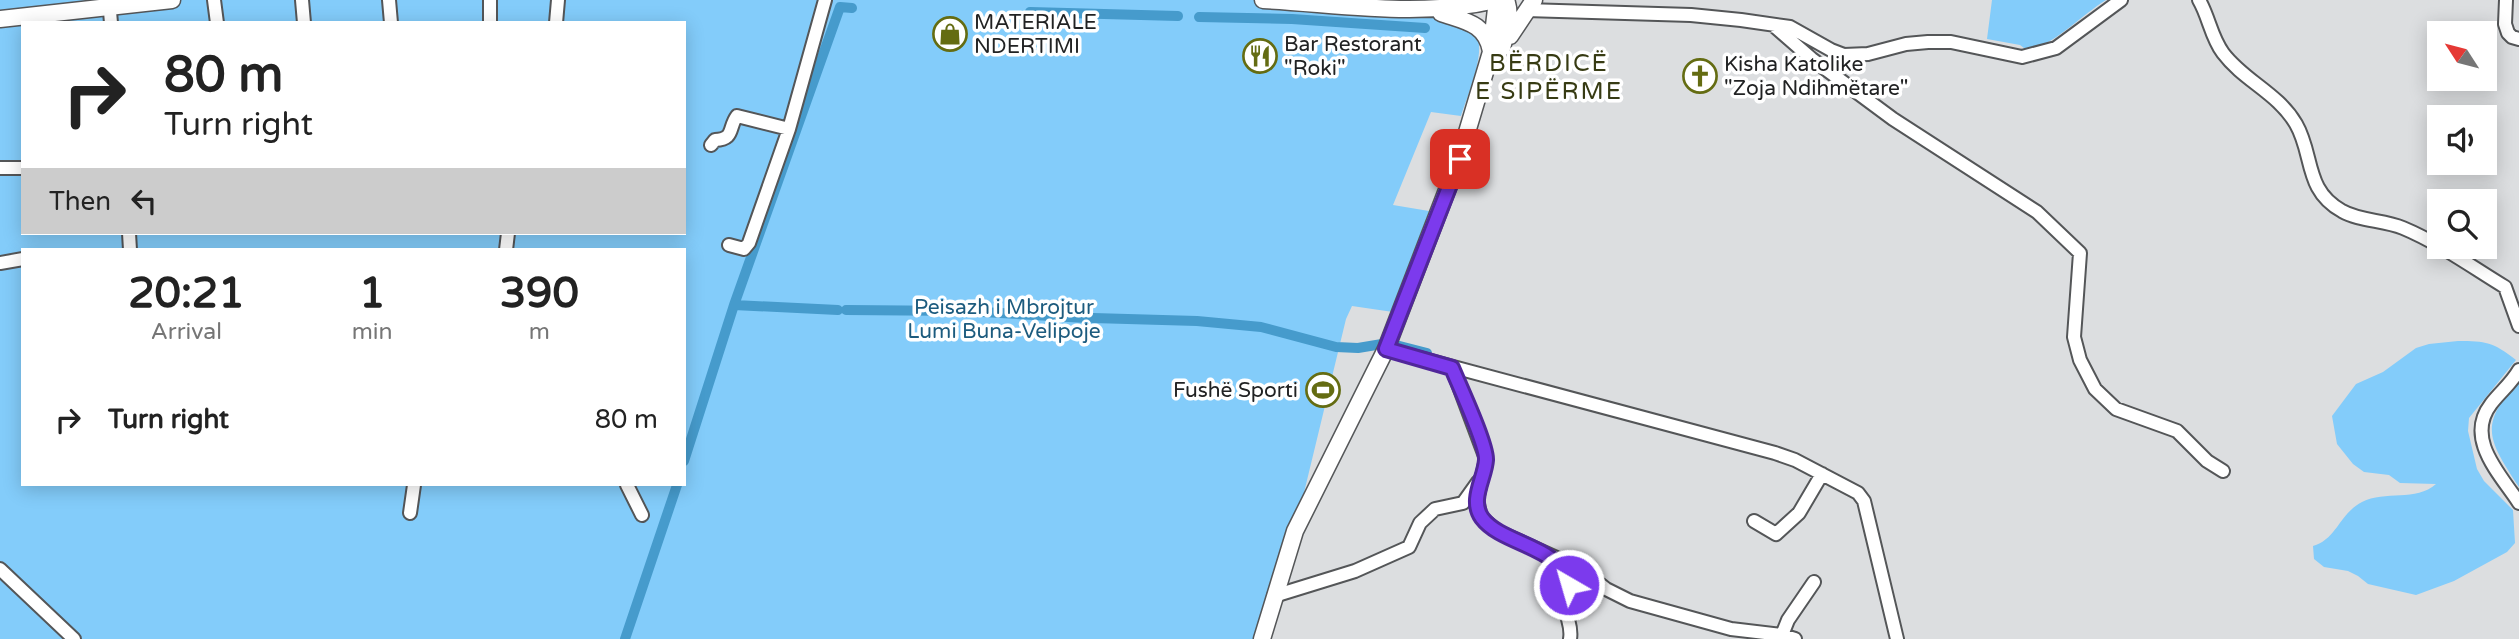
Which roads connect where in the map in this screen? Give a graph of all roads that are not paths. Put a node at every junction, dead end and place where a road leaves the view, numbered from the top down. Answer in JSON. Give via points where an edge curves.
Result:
{"nodes":[{"id":1,"x":173,"y":0,"type":"edge"},
{"id":2,"x":214,"y":0,"type":"edge"},
{"id":3,"x":302,"y":0,"type":"edge"},
{"id":4,"x":389,"y":0,"type":"edge"},
{"id":5,"x":490,"y":0,"type":"edge"},
{"id":6,"x":558,"y":0,"type":"edge"},
{"id":7,"x":825,"y":0,"type":"edge"},
{"id":8,"x":1263,"y":0,"type":"edge"},
{"id":9,"x":1497,"y":0,"type":"edge"},
{"id":10,"x":1506,"y":0,"type":"edge"},
{"id":11,"x":1592,"y":0,"type":"edge"},
{"id":12,"x":2121,"y":0,"type":"edge"},
{"id":13,"x":2199,"y":0,"type":"edge"},
{"id":14,"x":2507,"y":0,"type":"edge"},
{"id":15,"x":1530,"y":5,"type":"edge"},
{"id":16,"x":1432,"y":9,"type":"junction"},
{"id":17,"x":110,"y":10,"type":"edge"},
{"id":18,"x":1581,"y":13,"type":"junction"},
{"id":19,"x":0,"y":19,"type":"edge"},
{"id":20,"x":217,"y":21,"type":"edge"},
{"id":21,"x":304,"y":21,"type":"edge"},
{"id":22,"x":391,"y":21,"type":"edge"},
{"id":23,"x":491,"y":21,"type":"edge"},
{"id":24,"x":556,"y":21,"type":"edge"},
{"id":25,"x":1773,"y":25,"type":"junction"},
{"id":26,"x":2519,"y":39,"type":"edge"},
{"id":27,"x":1497,"y":51,"type":"junction"},
{"id":28,"x":789,"y":129,"type":"junction"},
{"id":29,"x":711,"y":145,"type":"dead end"},
{"id":30,"x":0,"y":168,"type":"edge"},
{"id":31,"x":21,"y":168,"type":"edge"},
{"id":32,"x":729,"y":245,"type":"dead end"},
{"id":33,"x":21,"y":259,"type":"edge"},
{"id":34,"x":0,"y":263,"type":"edge"},
{"id":35,"x":2519,"y":326,"type":"edge"},
{"id":36,"x":1389,"y":341,"type":"junction"},
{"id":37,"x":1452,"y":368,"type":"junction"},
{"id":38,"x":2519,"y":370,"type":"edge"},
{"id":39,"x":2223,"y":471,"type":"dead end"},
{"id":40,"x":1822,"y":474,"type":"junction"},
{"id":41,"x":1480,"y":479,"type":"junction"},
{"id":42,"x":414,"y":486,"type":"edge"},
{"id":43,"x":628,"y":486,"type":"edge"},
{"id":44,"x":2519,"y":503,"type":"edge"},
{"id":45,"x":410,"y":513,"type":"dead end"},
{"id":46,"x":642,"y":515,"type":"dead end"},
{"id":47,"x":1754,"y":521,"type":"dead end"},
{"id":48,"x":1539,"y":550,"type":"junction"},
{"id":49,"x":0,"y":569,"type":"edge"},
{"id":50,"x":1814,"y":582,"type":"dead end"},
{"id":51,"x":1272,"y":603,"type":"junction"},
{"id":52,"x":1788,"y":637,"type":"edge"},
{"id":53,"x":75,"y":639,"type":"edge"},
{"id":54,"x":1262,"y":639,"type":"edge"},
{"id":55,"x":1271,"y":639,"type":"edge"},
{"id":56,"x":1570,"y":639,"type":"edge"},
{"id":57,"x":1897,"y":639,"type":"edge"}],
"edges":[{"from":1,"to":17,"type":"main road"},
{"from":2,"to":20,"type":"street"},
{"from":3,"to":21,"type":"street"},
{"from":4,"to":22,"type":"street"},
{"from":5,"to":23,"type":"street"},
{"from":6,"to":24,"type":"street"},
{"from":7,"to":28,"type":"street"},
{"from":8,"to":16,"type":"main road"},
{"from":9,"to":16,"type":"main road"},
{"from":9,"to":27,"type":"main road"},
{"from":10,"to":27,"type":"main road","via":[[1508,20]]},
{"from":11,"to":18,"type":"street"},
{"from":12,"to":25,"type":"street","via":[[2056,48],[2022,57],[1951,42],[1844,55],[1790,27]]},
{"from":13,"to":35,"type":"street","via":[[2224,54],[2280,102],[2297,125],[2310,173],[2325,197],[2343,212],[2412,232],[2505,287]]},
{"from":14,"to":26,"type":"street","via":[[2506,28]]},
{"from":15,"to":18,"type":"street"},
{"from":15,"to":27,"type":"main road"},
{"from":16,"to":27,"type":"main road","via":[[1472,22]]},
{"from":17,"to":19,"type":"main road"},
{"from":18,"to":25,"type":"street","via":[[1691,15]]},
{"from":25,"to":39,"type":"street","via":[[1893,119],[2059,231],[2080,253],[2074,337],[2095,388],[2116,409],[2177,431]]},
{"from":27,"to":36,"type":"main road","via":[[1476,96],[1466,137]]},
{"from":28,"to":29,"type":"street","via":[[737,116],[729,136]]},
{"from":28,"to":32,"type":"street","via":[[749,243],[744,249]]},
{"from":30,"to":31,"type":"street"},
{"from":33,"to":34,"type":"street"},
{"from":36,"to":37,"type":"street"},
{"from":36,"to":51,"type":"main road","via":[[1304,509]]},
{"from":37,"to":40,"type":"street","via":[[1775,453]]},
{"from":37,"to":41,"type":"street","via":[[1486,459]]},
{"from":38,"to":44,"type":"street","via":[[2490,405],[2481,440]]},
{"from":40,"to":47,"type":"street","via":[[1799,513],[1776,534]]},
{"from":40,"to":57,"type":"street","via":[[1864,501]]},
{"from":41,"to":48,"type":"street","via":[[1477,500],[1481,517],[1497,531]]},
{"from":41,"to":51,"type":"street","via":[[1463,503],[1435,509],[1420,523],[1409,547]]},
{"from":42,"to":45,"type":"street"},
{"from":43,"to":46,"type":"street"},
{"from":48,"to":52,"type":"street","via":[[1581,569],[1630,601],[1731,629]]},
{"from":48,"to":56,"type":"street","via":[[1567,574]]},
{"from":49,"to":53,"type":"street"},
{"from":50,"to":52,"type":"street","via":[[1788,620]]},
{"from":51,"to":54,"type":"main road"},
{"from":51,"to":55,"type":"street"}]}
